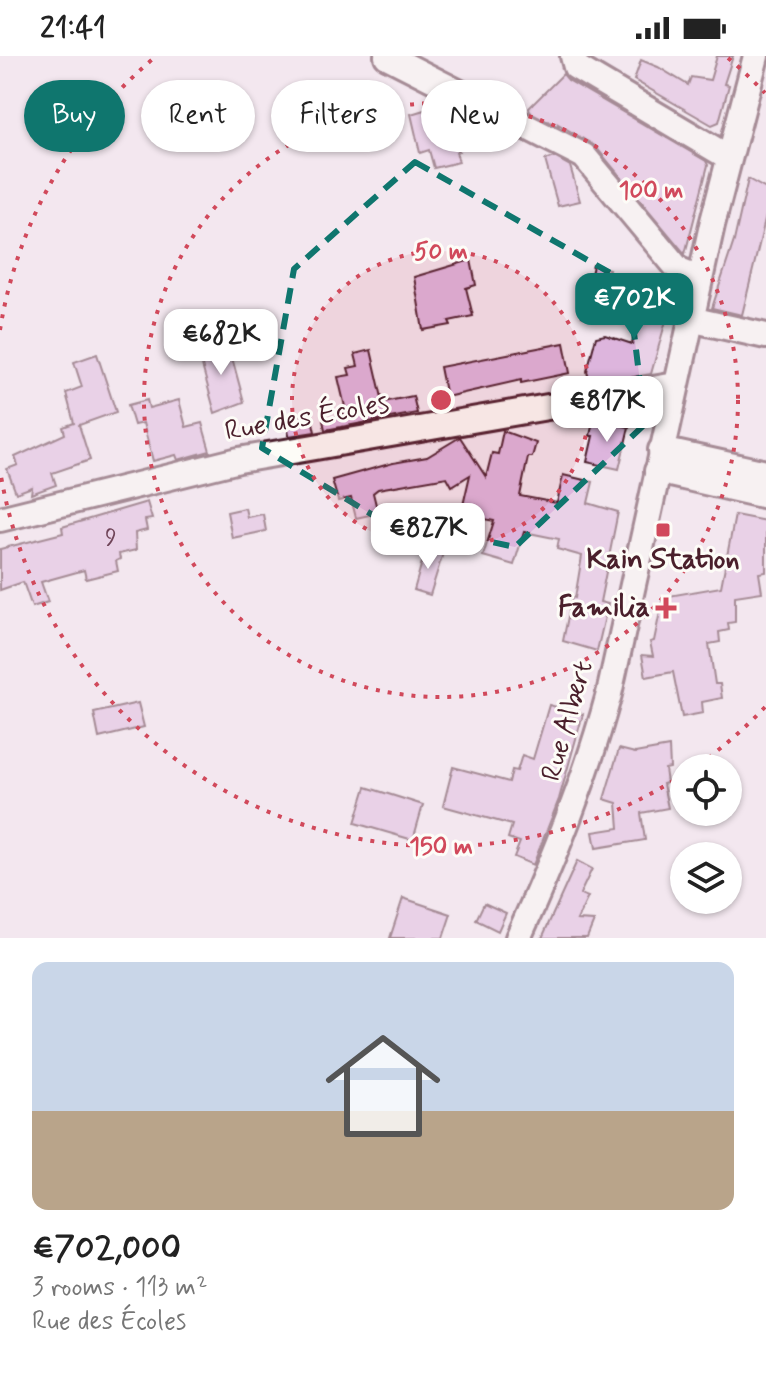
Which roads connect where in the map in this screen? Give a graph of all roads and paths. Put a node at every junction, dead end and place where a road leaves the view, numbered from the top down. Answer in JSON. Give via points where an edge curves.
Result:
{"nodes":[{"id":1,"x":387,"y":56,"type":"edge"},
{"id":2,"x":573,"y":56,"type":"edge"},
{"id":3,"x":756,"y":56,"type":"edge"},
{"id":4,"x":728,"y":157,"type":"junction"},
{"id":5,"x":699,"y":278,"type":"junction"},
{"id":6,"x":690,"y":319,"type":"junction"},
{"id":7,"x":766,"y":336,"type":"edge"},
{"id":8,"x":676,"y":385,"type":"junction"},
{"id":9,"x":659,"y":461,"type":"junction"},
{"id":10,"x":766,"y":473,"type":"edge"},
{"id":11,"x":720,"y":474,"type":"junction"},
{"id":12,"x":766,"y":496,"type":"edge"},
{"id":13,"x":0,"y":519,"type":"edge"},
{"id":14,"x":518,"y":938,"type":"edge"}],
"edges":[{"from":1,"to":5,"type":"street","via":[[584,156],[679,270]]},
{"from":2,"to":4,"type":"street","via":[[576,67]]},
{"from":3,"to":4,"type":"street","name":"Rue Albert"},
{"from":4,"to":5,"type":"street","name":"Rue Albert"},
{"from":5,"to":6,"type":"street","name":"Rue Albert"},
{"from":6,"to":7,"type":"street"},
{"from":6,"to":8,"type":"street","name":"Rue Albert"},
{"from":8,"to":9,"type":"street","name":"Rue Albert"},
{"from":8,"to":13,"type":"street","name":"Rue des Écoles","via":[[239,460]]},
{"from":9,"to":11,"type":"street"},
{"from":9,"to":14,"type":"street","name":"Rue Albert","via":[[593,750],[567,826]]},
{"from":10,"to":11,"type":"street"},
{"from":11,"to":12,"type":"street"}]}
